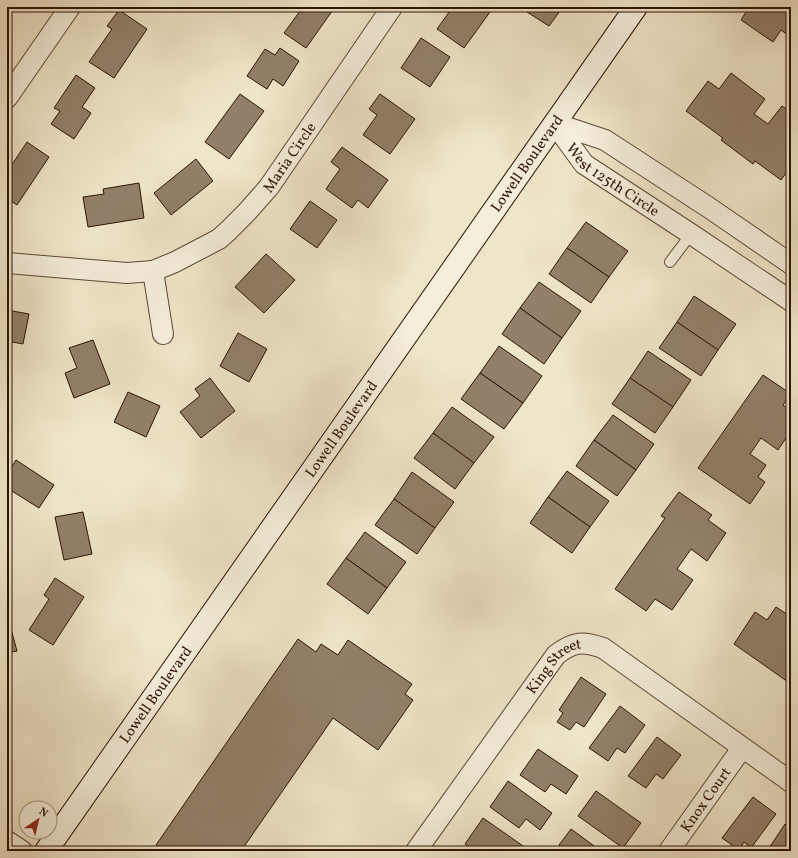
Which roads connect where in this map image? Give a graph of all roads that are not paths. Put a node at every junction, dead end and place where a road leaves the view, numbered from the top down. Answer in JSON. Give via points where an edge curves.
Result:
{"nodes":[{"id":1,"x":70,"y":7,"type":"edge"},
{"id":2,"x":392,"y":7,"type":"edge"},
{"id":3,"x":636,"y":7,"type":"edge"},
{"id":4,"x":7,"y":98,"type":"edge"},
{"id":5,"x":554,"y":124,"type":"junction"},
{"id":6,"x":691,"y":234,"type":"junction"},
{"id":7,"x":670,"y":262,"type":"dead end"},
{"id":8,"x":7,"y":263,"type":"edge"},
{"id":9,"x":791,"y":264,"type":"edge"},
{"id":10,"x":153,"y":271,"type":"junction"},
{"id":11,"x":791,"y":301,"type":"edge"},
{"id":12,"x":163,"y":334,"type":"dead end"},
{"id":13,"x":742,"y":748,"type":"junction"},
{"id":14,"x":791,"y":782,"type":"edge"},
{"id":15,"x":7,"y":841,"type":"edge"},
{"id":16,"x":22,"y":851,"type":"edge"},
{"id":17,"x":46,"y":851,"type":"edge"},
{"id":18,"x":416,"y":851,"type":"edge"},
{"id":19,"x":669,"y":851,"type":"edge"}],
"edges":[{"from":1,"to":4,"type":"street"},
{"from":2,"to":10,"type":"street","name":"Maria Circle","via":[[269,187],[247,212],[219,238]]},
{"from":3,"to":5,"type":"main road","name":"Lowell Boulevard"},
{"from":5,"to":6,"type":"street","name":"West 125th Circle","via":[[584,164]]},
{"from":5,"to":9,"type":"street","name":"West 125th Circle","via":[[605,140]]},
{"from":5,"to":17,"type":"main road","name":"Lowell Boulevard"},
{"from":6,"to":7,"type":"lane"},
{"from":6,"to":11,"type":"street","name":"West 125th Circle"},
{"from":8,"to":10,"type":"street","name":"Maria Circle","via":[[127,274]]},
{"from":10,"to":12,"type":"street"},
{"from":13,"to":14,"type":"street","name":"King Street"},
{"from":13,"to":18,"type":"street","name":"King Street","via":[[603,648],[589,643],[576,643],[556,655]]},
{"from":13,"to":19,"type":"street","name":"Knox Court"},
{"from":15,"to":16,"type":"street"}]}
